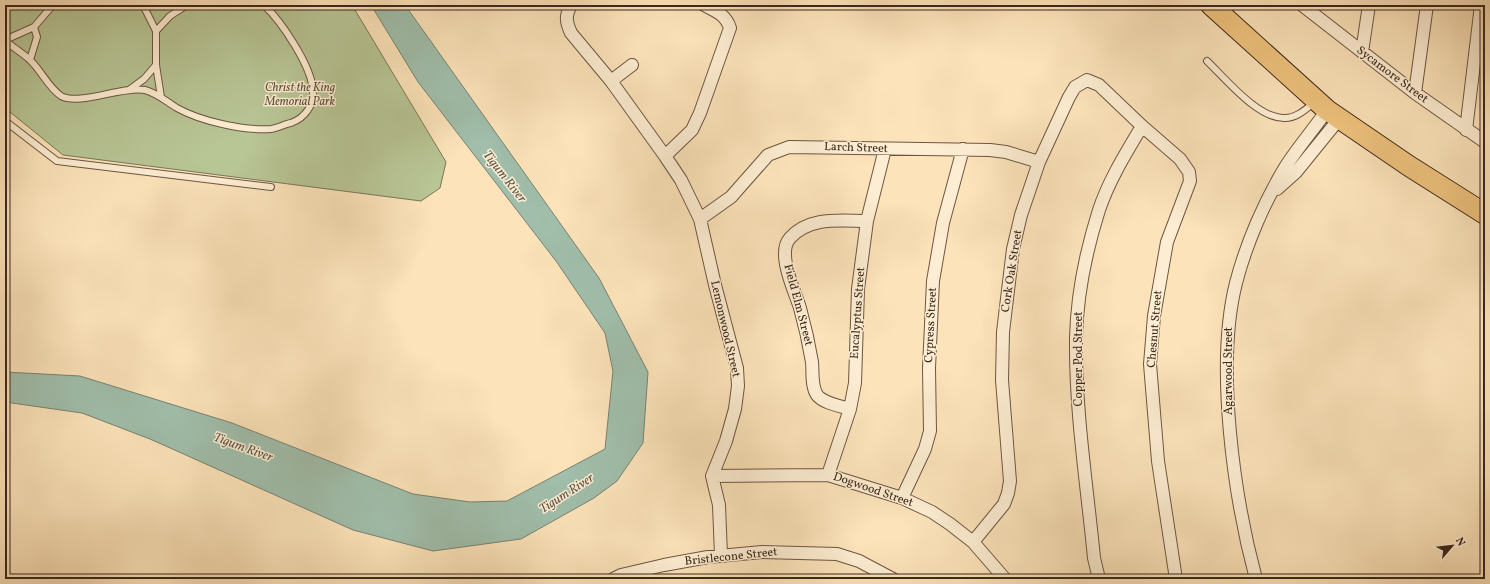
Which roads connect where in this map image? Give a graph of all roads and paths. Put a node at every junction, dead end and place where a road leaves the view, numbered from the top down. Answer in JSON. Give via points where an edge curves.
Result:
{"nodes":[{"id":1,"x":53,"y":5,"type":"edge"},
{"id":2,"x":143,"y":5,"type":"edge"},
{"id":3,"x":187,"y":5,"type":"edge"},
{"id":4,"x":264,"y":5,"type":"edge"},
{"id":5,"x":571,"y":5,"type":"edge"},
{"id":6,"x":704,"y":5,"type":"edge"},
{"id":7,"x":1211,"y":5,"type":"edge"},
{"id":8,"x":1302,"y":5,"type":"edge"},
{"id":9,"x":1369,"y":5,"type":"edge"},
{"id":10,"x":1427,"y":5,"type":"edge"},
{"id":11,"x":1481,"y":5,"type":"edge"},
{"id":12,"x":1315,"y":10,"type":"edge"},
{"id":13,"x":34,"y":27,"type":"junction"},
{"id":14,"x":156,"y":31,"type":"junction"},
{"id":15,"x":5,"y":41,"type":"edge"},
{"id":16,"x":1362,"y":52,"type":"junction"},
{"id":17,"x":30,"y":60,"type":"junction"},
{"id":18,"x":1207,"y":61,"type":"dead end"},
{"id":19,"x":156,"y":65,"type":"junction"},
{"id":20,"x":632,"y":65,"type":"dead end"},
{"id":21,"x":611,"y":81,"type":"junction"},
{"id":22,"x":129,"y":90,"type":"junction"},
{"id":23,"x":1415,"y":93,"type":"junction"},
{"id":24,"x":161,"y":97,"type":"junction"},
{"id":25,"x":1327,"y":110,"type":"junction"},
{"id":26,"x":5,"y":121,"type":"edge"},
{"id":27,"x":1142,"y":126,"type":"junction"},
{"id":28,"x":1466,"y":130,"type":"junction"},
{"id":29,"x":1485,"y":142,"type":"edge"},
{"id":30,"x":885,"y":149,"type":"junction"},
{"id":31,"x":963,"y":149,"type":"junction"},
{"id":32,"x":665,"y":156,"type":"junction"},
{"id":33,"x":1039,"y":162,"type":"junction"},
{"id":34,"x":271,"y":187,"type":"dead end"},
{"id":35,"x":1485,"y":214,"type":"edge"},
{"id":36,"x":700,"y":219,"type":"junction"},
{"id":37,"x":867,"y":222,"type":"junction"},
{"id":38,"x":850,"y":409,"type":"junction"},
{"id":39,"x":828,"y":475,"type":"junction"},
{"id":40,"x":712,"y":476,"type":"junction"},
{"id":41,"x":902,"y":498,"type":"junction"},
{"id":42,"x":973,"y":542,"type":"junction"},
{"id":43,"x":721,"y":555,"type":"junction"},
{"id":44,"x":613,"y":579,"type":"edge"},
{"id":45,"x":894,"y":579,"type":"edge"},
{"id":46,"x":1005,"y":579,"type":"edge"},
{"id":47,"x":1099,"y":579,"type":"edge"},
{"id":48,"x":1176,"y":579,"type":"edge"},
{"id":49,"x":1256,"y":579,"type":"edge"}],
"edges":[{"from":1,"to":13,"type":"lane"},
{"from":2,"to":14,"type":"lane"},
{"from":3,"to":14,"type":"lane","via":[[170,16]]},
{"from":4,"to":24,"type":"lane","via":[[284,29],[311,74],[313,102],[309,110],[296,121],[272,129],[240,128],[196,116]]},
{"from":5,"to":21,"type":"street","name":"Lemonwood Street","via":[[566,16],[571,33]]},
{"from":6,"to":32,"type":"street","via":[[723,15],[728,20],[730,28],[692,130]]},
{"from":7,"to":25,"type":"highway"},
{"from":8,"to":12,"type":"street","name":"Sycamore Street"},
{"from":9,"to":16,"type":"street"},
{"from":10,"to":23,"type":"street"},
{"from":11,"to":28,"type":"street"},
{"from":12,"to":16,"type":"street","name":"Sycamore Street"},
{"from":13,"to":15,"type":"lane"},
{"from":13,"to":17,"type":"lane","via":[[36,37]]},
{"from":14,"to":19,"type":"lane"},
{"from":15,"to":17,"type":"lane"},
{"from":16,"to":23,"type":"street","name":"Sycamore Street"},
{"from":17,"to":22,"type":"lane","via":[[62,96],[76,99]]},
{"from":18,"to":25,"type":"lane","via":[[1258,110],[1270,116],[1286,118]]},
{"from":19,"to":22,"type":"lane","via":[[144,79]]},
{"from":19,"to":24,"type":"lane"},
{"from":20,"to":21,"type":"street"},
{"from":21,"to":32,"type":"street","name":"Lemonwood Street"},
{"from":22,"to":24,"type":"lane","via":[[146,90]]},
{"from":23,"to":28,"type":"street","name":"Sycamore Street"},
{"from":25,"to":35,"type":"highway"},
{"from":25,"to":49,"type":"street","name":"Agarwood Street","via":[[1286,166],[1262,213],[1236,282],[1230,313],[1227,394],[1243,521]]},
{"from":26,"to":34,"type":"lane","via":[[57,161]]},
{"from":27,"to":33,"type":"street","name":"Cork Oak Street","via":[[1099,85],[1088,80],[1075,87],[1069,97]]},
{"from":27,"to":47,"type":"street","name":"Copper Pod Street","via":[[1111,180],[1100,209],[1088,252],[1079,303],[1076,337],[1077,386],[1094,558]]},
{"from":27,"to":48,"type":"street","name":"Chesnut Street","via":[[1185,165],[1190,181],[1167,242],[1154,316],[1150,364],[1158,461]]},
{"from":28,"to":29,"type":"street","name":"Sycamore Street"},
{"from":30,"to":31,"type":"street","name":"Larch Street"},
{"from":30,"to":36,"type":"street","name":"Larch Street","via":[[807,146],[779,150],[759,162],[731,197]]},
{"from":30,"to":37,"type":"street","name":"Eucalyptus Street"},
{"from":31,"to":33,"type":"street","name":"Larch Street","via":[[1006,152]]},
{"from":31,"to":41,"type":"street","name":"Cypress Street","via":[[943,223],[933,281],[929,368],[930,431],[925,449]]},
{"from":32,"to":36,"type":"street","name":"Lemonwood Street","via":[[681,180]]},
{"from":33,"to":42,"type":"street","name":"Cork Oak Street","via":[[1021,215],[1013,249],[1003,332],[1002,380],[1010,481],[1008,493],[1004,504]]},
{"from":36,"to":40,"type":"street","name":"Lemonwood Street","via":[[737,368],[738,386],[726,441]]},
{"from":37,"to":38,"type":"street","name":"Eucalyptus Street","via":[[858,289],[855,383]]},
{"from":37,"to":38,"type":"street","name":"Field Elm Street","via":[[832,221],[809,224],[790,238],[785,250],[788,272],[807,336],[815,391],[823,400]]},
{"from":38,"to":39,"type":"street","name":"Eucalyptus Street"},
{"from":39,"to":40,"type":"street","name":"Dogwood Street"},
{"from":39,"to":41,"type":"street","name":"Dogwood Street"},
{"from":40,"to":43,"type":"street","via":[[719,505]]},
{"from":41,"to":42,"type":"street","name":"Dogwood Street","via":[[932,512]]},
{"from":42,"to":46,"type":"street","name":"Dogwood Street"},
{"from":43,"to":44,"type":"street","name":"Bristlecone Street","via":[[664,565]]},
{"from":43,"to":45,"type":"street","name":"Bristlecone Street","via":[[762,552],[837,554],[859,561]]}]}
